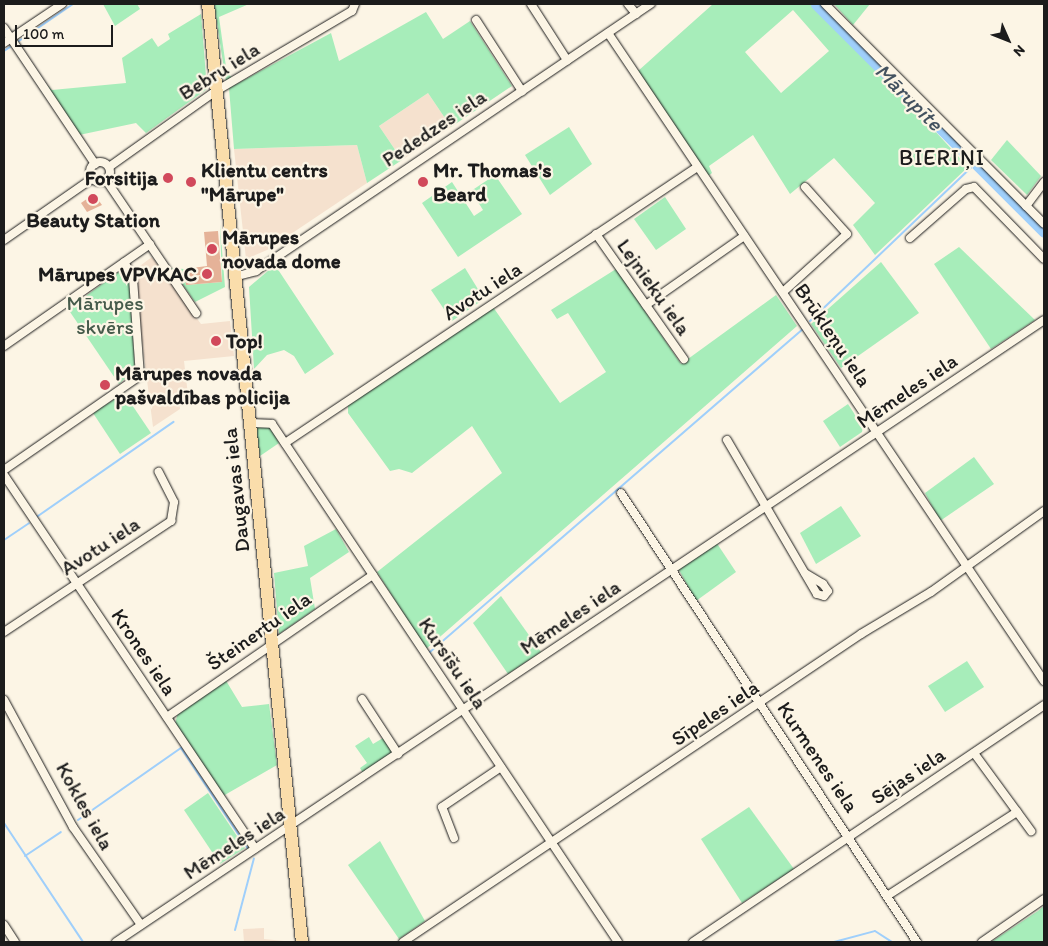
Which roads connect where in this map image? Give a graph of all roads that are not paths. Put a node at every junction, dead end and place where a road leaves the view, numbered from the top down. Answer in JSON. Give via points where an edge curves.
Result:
{"nodes":[{"id":1,"x":62,"y":4,"type":"edge"},
{"id":2,"x":208,"y":4,"type":"edge"},
{"id":3,"x":531,"y":4,"type":"edge"},
{"id":4,"x":628,"y":4,"type":"edge"},
{"id":5,"x":652,"y":4,"type":"edge"},
{"id":6,"x":825,"y":4,"type":"edge"},
{"id":7,"x":354,"y":8,"type":"edge"},
{"id":8,"x":636,"y":14,"type":"junction"},
{"id":9,"x":476,"y":20,"type":"dead end"},
{"id":10,"x":4,"y":28,"type":"edge"},
{"id":11,"x":608,"y":33,"type":"junction"},
{"id":12,"x":11,"y":39,"type":"junction"},
{"id":13,"x":4,"y":43,"type":"edge"},
{"id":14,"x":567,"y":60,"type":"junction"},
{"id":15,"x":216,"y":91,"type":"junction"},
{"id":16,"x":522,"y":91,"type":"junction"},
{"id":17,"x":95,"y":164,"type":"junction"},
{"id":18,"x":109,"y":167,"type":"junction"},
{"id":19,"x":697,"y":167,"type":"junction"},
{"id":20,"x":92,"y":178,"type":"junction"},
{"id":21,"x":106,"y":180,"type":"junction"},
{"id":22,"x":1044,"y":182,"type":"edge"},
{"id":23,"x":805,"y":187,"type":"dead end"},
{"id":24,"x":1026,"y":206,"type":"junction"},
{"id":25,"x":1044,"y":224,"type":"edge"},
{"id":26,"x":596,"y":234,"type":"junction"},
{"id":27,"x":744,"y":236,"type":"junction"},
{"id":28,"x":910,"y":238,"type":"dead end"},
{"id":29,"x":4,"y":240,"type":"edge"},
{"id":30,"x":150,"y":244,"type":"junction"},
{"id":31,"x":1044,"y":259,"type":"edge"},
{"id":32,"x":124,"y":262,"type":"junction"},
{"id":33,"x":234,"y":277,"type":"junction"},
{"id":34,"x":784,"y":292,"type":"junction"},
{"id":35,"x":646,"y":305,"type":"junction"},
{"id":36,"x":196,"y":313,"type":"dead end"},
{"id":37,"x":1044,"y":320,"type":"edge"},
{"id":38,"x":4,"y":346,"type":"edge"},
{"id":39,"x":684,"y":359,"type":"dead end"},
{"id":40,"x":249,"y":423,"type":"junction"},
{"id":41,"x":877,"y":432,"type":"junction"},
{"id":42,"x":727,"y":440,"type":"dead end"},
{"id":43,"x":284,"y":443,"type":"junction"},
{"id":44,"x":4,"y":470,"type":"edge"},
{"id":45,"x":159,"y":472,"type":"dead end"},
{"id":46,"x":4,"y":475,"type":"edge"},
{"id":47,"x":621,"y":493,"type":"dead end"},
{"id":48,"x":768,"y":504,"type":"junction"},
{"id":49,"x":1044,"y":511,"type":"edge"},
{"id":50,"x":966,"y":564,"type":"junction"},
{"id":51,"x":671,"y":569,"type":"junction"},
{"id":52,"x":805,"y":573,"type":"dead end"},
{"id":53,"x":373,"y":575,"type":"junction"},
{"id":54,"x":75,"y":582,"type":"junction"},
{"id":55,"x":4,"y":632,"type":"edge"},
{"id":56,"x":273,"y":642,"type":"junction"},
{"id":57,"x":1044,"y":681,"type":"edge"},
{"id":58,"x":4,"y":700,"type":"edge"},
{"id":59,"x":362,"y":700,"type":"dead end"},
{"id":60,"x":761,"y":704,"type":"junction"},
{"id":61,"x":1044,"y":705,"type":"edge"},
{"id":62,"x":464,"y":711,"type":"junction"},
{"id":63,"x":167,"y":717,"type":"junction"},
{"id":64,"x":974,"y":753,"type":"junction"},
{"id":65,"x":398,"y":754,"type":"junction"},
{"id":66,"x":501,"y":767,"type":"junction"},
{"id":67,"x":1017,"y":812,"type":"junction"},
{"id":68,"x":290,"y":827,"type":"junction"},
{"id":69,"x":1031,"y":831,"type":"dead end"},
{"id":70,"x":849,"y":837,"type":"junction"},
{"id":71,"x":454,"y":838,"type":"dead end"},
{"id":72,"x":552,"y":843,"type":"junction"},
{"id":73,"x":254,"y":849,"type":"junction"},
{"id":74,"x":887,"y":896,"type":"junction"},
{"id":75,"x":1044,"y":898,"type":"edge"},
{"id":76,"x":4,"y":925,"type":"edge"},
{"id":77,"x":141,"y":926,"type":"junction"},
{"id":78,"x":15,"y":942,"type":"edge"},
{"id":79,"x":116,"y":942,"type":"edge"},
{"id":80,"x":302,"y":942,"type":"edge"},
{"id":81,"x":403,"y":942,"type":"edge"},
{"id":82,"x":618,"y":942,"type":"edge"},
{"id":83,"x":693,"y":942,"type":"edge"},
{"id":84,"x":917,"y":942,"type":"edge"},
{"id":85,"x":982,"y":942,"type":"edge"}],
"edges":[{"from":1,"to":12,"type":"street"},
{"from":2,"to":15,"type":"main road","name":"Daugavas iela"},
{"from":3,"to":14,"type":"street"},
{"from":4,"to":8,"type":"street"},
{"from":5,"to":8,"type":"street","name":"Pededzes iela"},
{"from":6,"to":24,"type":"street"},
{"from":7,"to":15,"type":"street","name":"Bebru iela"},
{"from":8,"to":11,"type":"street","name":"Pededzes iela"},
{"from":9,"to":16,"type":"street"},
{"from":10,"to":12,"type":"street"},
{"from":11,"to":14,"type":"street","name":"Pededzes iela"},
{"from":11,"to":19,"type":"street","name":"Brūkleņu iela"},
{"from":12,"to":13,"type":"street"},
{"from":12,"to":17,"type":"street"},
{"from":14,"to":16,"type":"street","name":"Pededzes iela"},
{"from":15,"to":18,"type":"street","name":"Bebru iela"},
{"from":15,"to":33,"type":"main road","name":"Daugavas iela"},
{"from":16,"to":33,"type":"street","name":"Pededzes iela","via":[[256,270]]},
{"from":17,"to":18,"type":"street","via":[[103,162]]},
{"from":17,"to":20,"type":"street","via":[[90,170]]},
{"from":18,"to":21,"type":"street"},
{"from":19,"to":26,"type":"street","name":"Avotu iela"},
{"from":19,"to":27,"type":"street","name":"Brūkleņu iela"},
{"from":20,"to":21,"type":"street"},
{"from":20,"to":29,"type":"street"},
{"from":21,"to":30,"type":"street"},
{"from":22,"to":24,"type":"street"},
{"from":23,"to":34,"type":"street","via":[[847,234]]},
{"from":24,"to":25,"type":"street"},
{"from":26,"to":35,"type":"street","name":"Lejnieku iela"},
{"from":26,"to":43,"type":"street","name":"Avotu iela"},
{"from":27,"to":34,"type":"street","name":"Brūkleņu iela"},
{"from":27,"to":35,"type":"street"},
{"from":28,"to":31,"type":"street","via":[[966,189],[974,187]]},
{"from":30,"to":32,"type":"street"},
{"from":30,"to":36,"type":"street"},
{"from":32,"to":38,"type":"street"},
{"from":32,"to":44,"type":"street","via":[[133,278],[140,376]]},
{"from":33,"to":40,"type":"main road","name":"Daugavas iela"},
{"from":34,"to":41,"type":"street","name":"Brūkleņu iela"},
{"from":35,"to":39,"type":"street","name":"Lejnieku iela"},
{"from":37,"to":41,"type":"street","name":"Mēmeles iela"},
{"from":40,"to":43,"type":"street","name":"Kursīšu iela","via":[[269,422]]},
{"from":40,"to":56,"type":"main road","name":"Daugavas iela"},
{"from":41,"to":48,"type":"street","name":"Mēmeles iela"},
{"from":41,"to":50,"type":"street","name":"Brūkleņu iela"},
{"from":42,"to":48,"type":"street"},
{"from":43,"to":53,"type":"street","name":"Kursīšu iela"},
{"from":45,"to":54,"type":"street","name":"Avotu iela","via":[[174,502],[171,521]]},
{"from":46,"to":54,"type":"street","name":"Krones iela"},
{"from":47,"to":51,"type":"street","name":"Kurmenes iela"},
{"from":48,"to":51,"type":"street","name":"Mēmeles iela"},
{"from":48,"to":52,"type":"street"},
{"from":49,"to":50,"type":"street","name":"Sīpeles iela"},
{"from":50,"to":57,"type":"street","name":"Brūkleņu iela"},
{"from":50,"to":60,"type":"street","name":"Sīpeles iela","via":[[931,592],[861,634]]},
{"from":51,"to":60,"type":"street","name":"Kurmenes iela"},
{"from":51,"to":62,"type":"street","name":"Mēmeles iela"},
{"from":53,"to":56,"type":"street","name":"Šteinertu iela"},
{"from":53,"to":62,"type":"street","name":"Kursīšu iela"},
{"from":54,"to":55,"type":"street","name":"Avotu iela"},
{"from":54,"to":63,"type":"street","name":"Krones iela"},
{"from":56,"to":63,"type":"street","name":"Šteinertu iela"},
{"from":56,"to":68,"type":"main road","name":"Daugavas iela"},
{"from":58,"to":77,"type":"street","name":"Kokles iela","via":[[76,832]]},
{"from":59,"to":65,"type":"street"},
{"from":60,"to":70,"type":"street","name":"Kurmenes iela"},
{"from":60,"to":72,"type":"street","name":"Sīpeles iela"},
{"from":61,"to":64,"type":"street","name":"Sējas iela"},
{"from":62,"to":65,"type":"street","name":"Mēmeles iela"},
{"from":62,"to":66,"type":"street","name":"Kursīšu iela"},
{"from":63,"to":73,"type":"street","name":"Krones iela"},
{"from":64,"to":67,"type":"street"},
{"from":64,"to":70,"type":"street","name":"Sējas iela"},
{"from":65,"to":68,"type":"street","name":"Mēmeles iela"},
{"from":66,"to":71,"type":"street","via":[[442,807]]},
{"from":66,"to":72,"type":"street","name":"Kursīšu iela"},
{"from":67,"to":69,"type":"street"},
{"from":67,"to":74,"type":"street"},
{"from":68,"to":73,"type":"street","name":"Mēmeles iela"},
{"from":68,"to":80,"type":"main road","name":"Daugavas iela"},
{"from":70,"to":74,"type":"street","name":"Kurmenes iela"},
{"from":70,"to":83,"type":"street","name":"Sējas iela"},
{"from":72,"to":81,"type":"street","name":"Sīpeles iela"},
{"from":72,"to":82,"type":"street","name":"Kursīšu iela"},
{"from":73,"to":77,"type":"street","name":"Mēmeles iela"},
{"from":74,"to":84,"type":"street","name":"Kurmenes iela"},
{"from":75,"to":85,"type":"street"},
{"from":76,"to":78,"type":"street"},
{"from":77,"to":79,"type":"street","name":"Mēmeles iela"}]}
